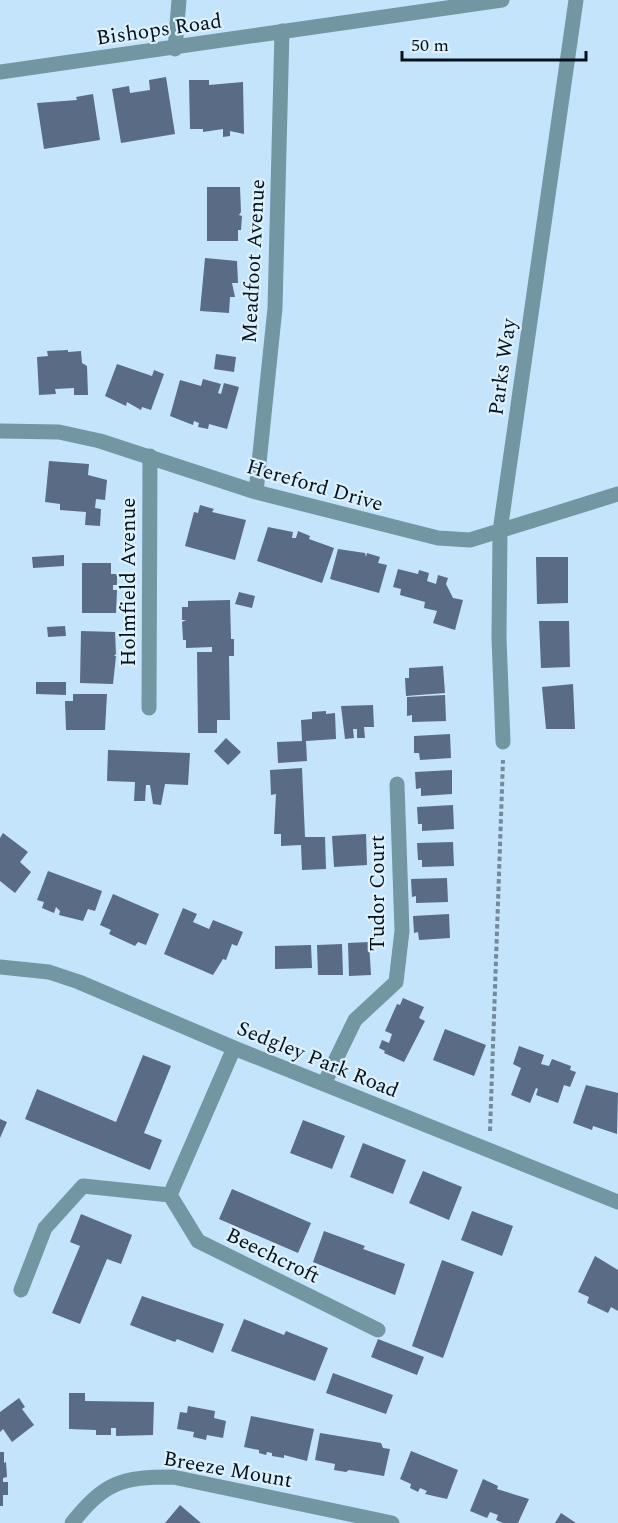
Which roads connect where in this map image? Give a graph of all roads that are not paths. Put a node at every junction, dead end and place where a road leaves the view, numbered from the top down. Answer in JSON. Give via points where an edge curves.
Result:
{"nodes":[{"id":1,"x":179,"y":0,"type":"edge"},
{"id":2,"x":502,"y":0,"type":"edge"},
{"id":3,"x":576,"y":0,"type":"edge"},
{"id":4,"x":282,"y":31,"type":"junction"},
{"id":5,"x":175,"y":49,"type":"junction"},
{"id":6,"x":0,"y":72,"type":"edge"},
{"id":7,"x":0,"y":431,"type":"edge"},
{"id":8,"x":150,"y":456,"type":"junction"},
{"id":9,"x":256,"y":492,"type":"junction"},
{"id":10,"x":618,"y":494,"type":"edge"},
{"id":11,"x":500,"y":531,"type":"junction"},
{"id":12,"x":149,"y":708,"type":"dead end"},
{"id":13,"x":503,"y":742,"type":"road end"},
{"id":14,"x":397,"y":784,"type":"dead end"},
{"id":15,"x":0,"y":967,"type":"edge"},
{"id":16,"x":234,"y":1048,"type":"junction"},
{"id":17,"x":324,"y":1084,"type":"junction"},
{"id":18,"x":170,"y":1195,"type":"junction"},
{"id":19,"x":618,"y":1202,"type":"edge"},
{"id":20,"x":21,"y":1290,"type":"dead end"},
{"id":21,"x":378,"y":1330,"type":"dead end"},
{"id":22,"x":72,"y":1523,"type":"edge"},
{"id":23,"x":392,"y":1523,"type":"edge"}],
"edges":[{"from":1,"to":5,"type":"street"},
{"from":2,"to":4,"type":"street","name":"Bishops Road"},
{"from":3,"to":11,"type":"street","name":"Parks Way"},
{"from":4,"to":5,"type":"street","name":"Bishops Road"},
{"from":4,"to":9,"type":"street","name":"Meadfoot Avenue","via":[[275,308]]},
{"from":5,"to":6,"type":"street","name":"Bishops Road"},
{"from":7,"to":8,"type":"street","name":"Hereford Drive","via":[[58,432]]},
{"from":8,"to":9,"type":"street","name":"Hereford Drive"},
{"from":8,"to":12,"type":"street","name":"Holmfield Avenue"},
{"from":9,"to":11,"type":"street","name":"Hereford Drive","via":[[438,538],[470,540]]},
{"from":10,"to":11,"type":"street","name":"Hereford Drive"},
{"from":11,"to":13,"type":"street","name":"Parks Way"},
{"from":14,"to":17,"type":"street","name":"Tudor Court","via":[[402,932],[396,982],[355,1020]]},
{"from":15,"to":16,"type":"street","name":"Sedgley Park Road","via":[[49,972],[79,982]]},
{"from":16,"to":17,"type":"street","name":"Sedgley Park Road"},
{"from":16,"to":18,"type":"street"},
{"from":17,"to":19,"type":"street","name":"Sedgley Park Road"},
{"from":18,"to":20,"type":"street","via":[[83,1186],[45,1228]]},
{"from":18,"to":21,"type":"street","name":"Beechcroft","via":[[198,1241]]},
{"from":22,"to":23,"type":"street","name":"Breeze Mount","via":[[92,1498],[114,1484],[151,1477],[173,1477]]}]}
